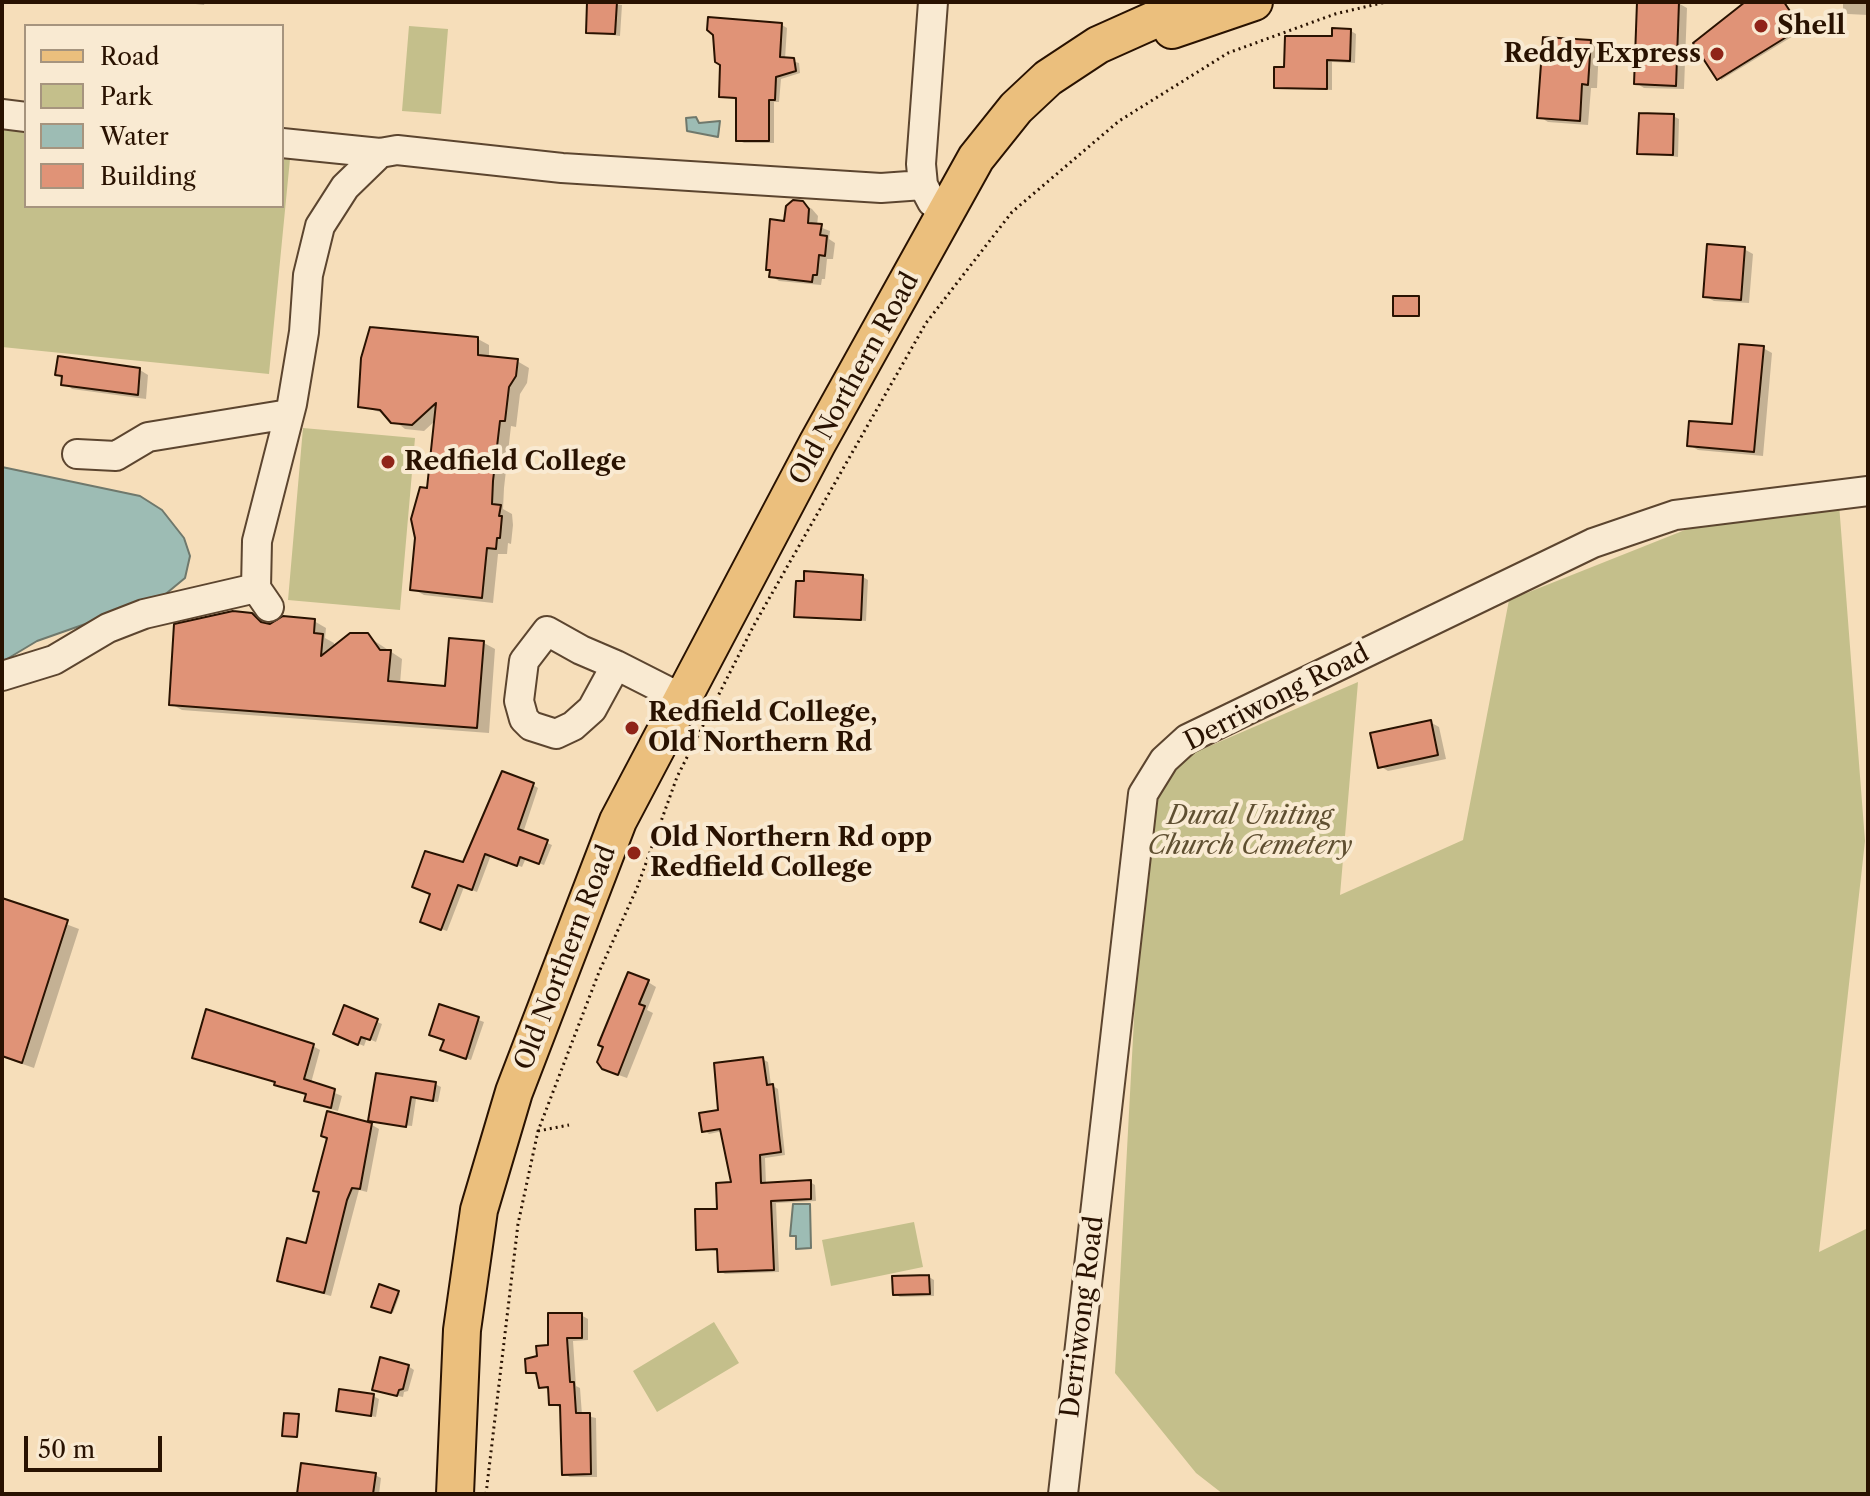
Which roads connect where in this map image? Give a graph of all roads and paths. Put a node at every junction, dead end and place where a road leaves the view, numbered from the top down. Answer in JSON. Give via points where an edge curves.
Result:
{"nodes":[{"id":1,"x":933,"y":2,"type":"edge"},
{"id":2,"x":1194,"y":2,"type":"edge"},
{"id":3,"x":1254,"y":2,"type":"edge"},
{"id":4,"x":1386,"y":2,"type":"edge"},
{"id":5,"x":2,"y":114,"type":"edge"},
{"id":6,"x":24,"y":117,"type":"edge"},
{"id":7,"x":284,"y":143,"type":"edge"},
{"id":8,"x":380,"y":153,"type":"junction"},
{"id":9,"x":923,"y":185,"type":"junction"},
{"id":10,"x":948,"y":211,"type":"junction"},
{"id":11,"x":289,"y":414,"type":"junction"},
{"id":12,"x":77,"y":454,"type":"dead end"},
{"id":13,"x":1868,"y":491,"type":"edge"},
{"id":14,"x":616,"y":665,"type":"dead end"},
{"id":15,"x":2,"y":676,"type":"edge"},
{"id":16,"x":681,"y":698,"type":"junction"},
{"id":17,"x":569,"y":1125,"type":"dead end"},
{"id":18,"x":538,"y":1131,"type":"junction"},
{"id":19,"x":455,"y":1494,"type":"edge"},
{"id":20,"x":486,"y":1494,"type":"edge"},
{"id":21,"x":1063,"y":1494,"type":"edge"}],
"edges":[{"from":1,"to":9,"type":"street"},
{"from":2,"to":10,"type":"main road","name":"Old Northern Road","via":[[1098,45],[1048,78],[990,139]]},
{"from":3,"to":10,"type":"main road","name":"Old Northern Road","via":[[1173,29],[1066,86]]},
{"from":4,"to":18,"type":"path","via":[[1335,14],[1228,53],[1119,121],[1012,212],[926,323],[754,625],[677,777]]},
{"from":5,"to":6,"type":"street"},
{"from":7,"to":8,"type":"street"},
{"from":8,"to":9,"type":"street","via":[[397,150],[562,168],[881,188]]},
{"from":8,"to":11,"type":"street","via":[[345,187],[320,226]]},
{"from":9,"to":10,"type":"street","via":[[931,201]]},
{"from":10,"to":16,"type":"main road","name":"Old Northern Road"},
{"from":11,"to":12,"type":"street","via":[[148,437],[116,456]]},
{"from":11,"to":15,"type":"street","via":[[257,541],[262,598],[144,614],[54,660]]},
{"from":13,"to":21,"type":"street","name":"Derriwong Road","via":[[1675,515],[1593,543],[1187,739],[1164,760],[1143,794]]},
{"from":14,"to":16,"type":"street"},
{"from":16,"to":19,"type":"main road","name":"Old Northern Road","via":[[618,821],[546,1003],[488,1174],[462,1330]]},
{"from":17,"to":18,"type":"path"},
{"from":18,"to":20,"type":"path","via":[[518,1224]]}]}
